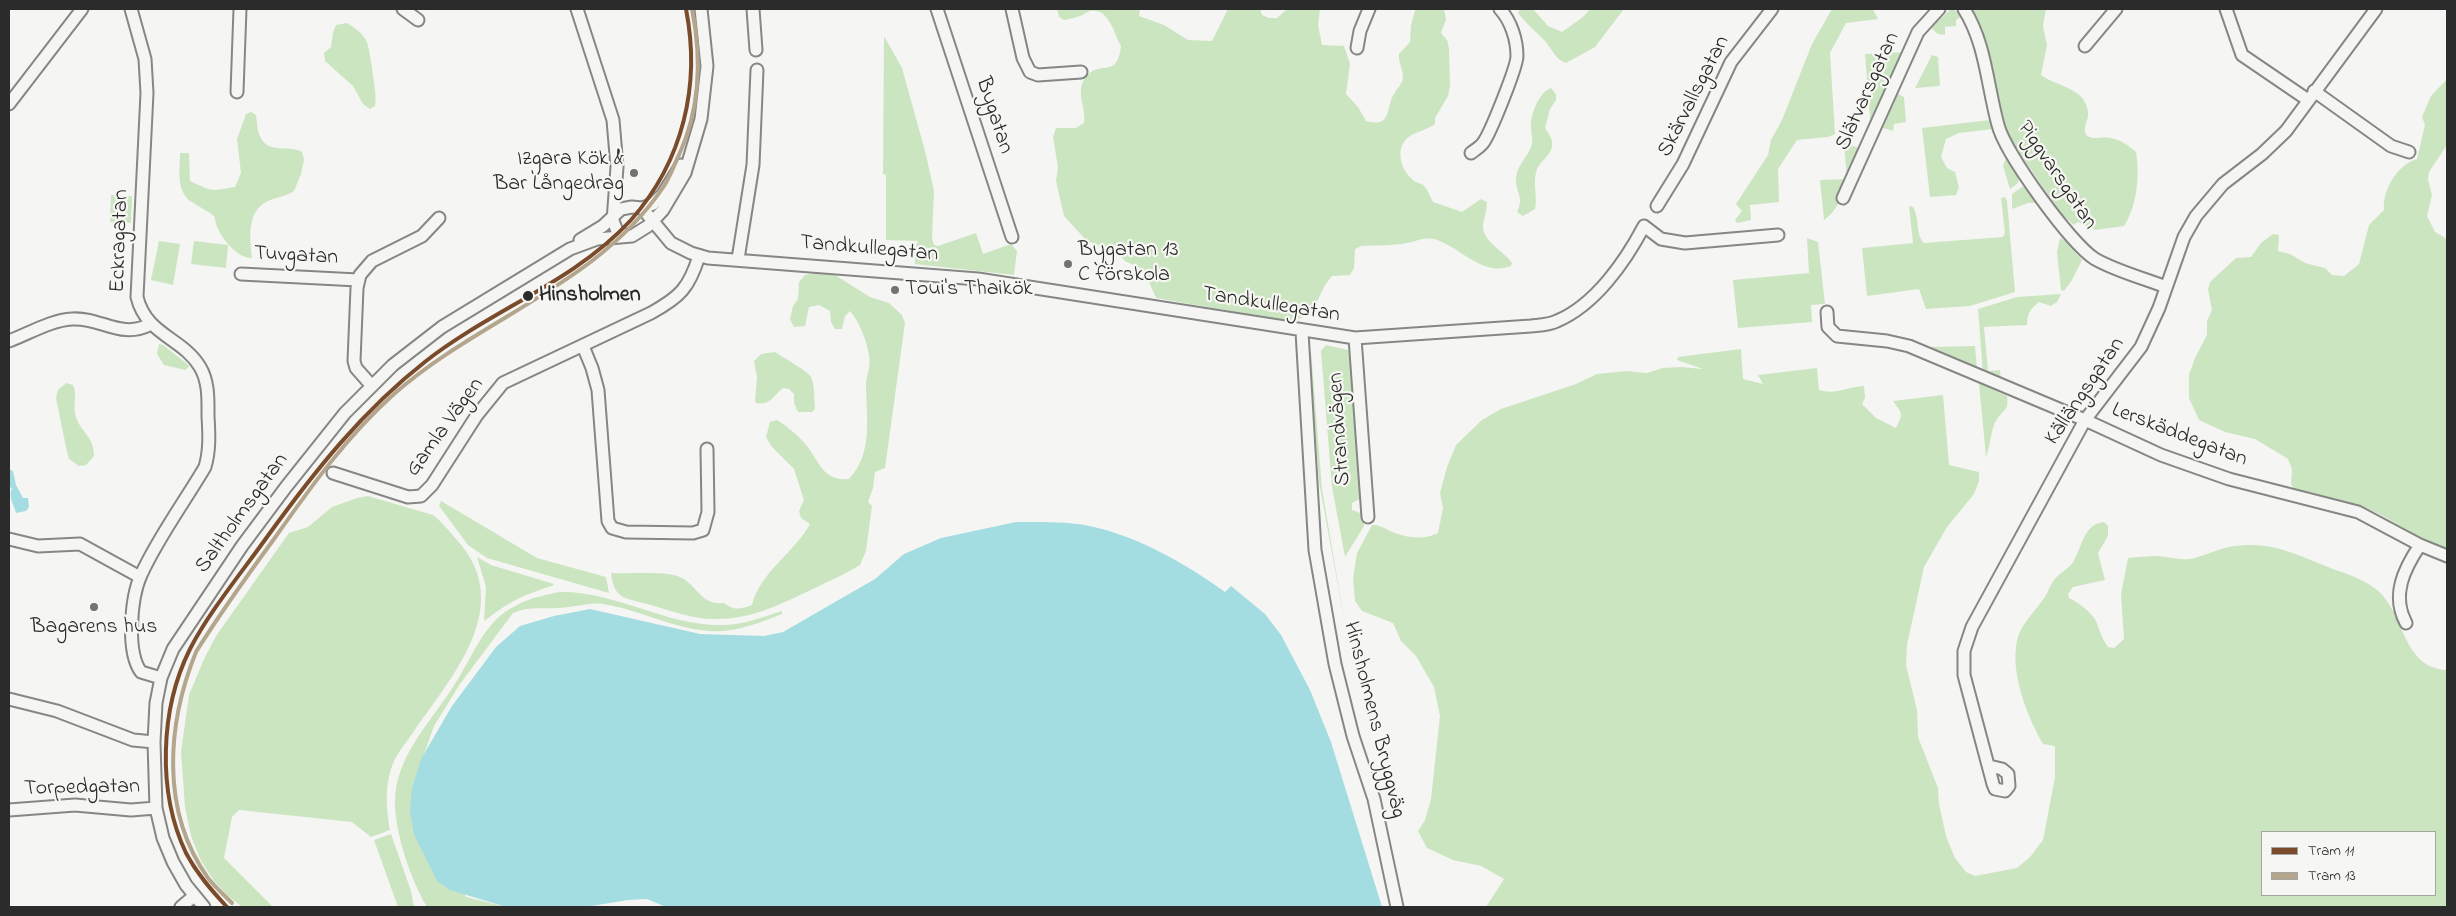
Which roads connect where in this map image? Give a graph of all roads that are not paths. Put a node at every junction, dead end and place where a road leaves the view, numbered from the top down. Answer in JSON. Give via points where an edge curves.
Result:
{"nodes":[{"id":1,"x":82,"y":9,"type":"edge"},
{"id":2,"x":131,"y":9,"type":"edge"},
{"id":3,"x":240,"y":9,"type":"edge"},
{"id":4,"x":403,"y":9,"type":"edge"},
{"id":5,"x":577,"y":9,"type":"edge"},
{"id":6,"x":701,"y":9,"type":"edge"},
{"id":7,"x":753,"y":9,"type":"edge"},
{"id":8,"x":937,"y":9,"type":"edge"},
{"id":9,"x":1012,"y":9,"type":"edge"},
{"id":10,"x":1368,"y":9,"type":"edge"},
{"id":11,"x":1500,"y":9,"type":"edge"},
{"id":12,"x":1772,"y":9,"type":"edge"},
{"id":13,"x":1939,"y":9,"type":"edge"},
{"id":14,"x":1964,"y":9,"type":"edge"},
{"id":15,"x":2116,"y":9,"type":"edge"},
{"id":16,"x":2226,"y":9,"type":"edge"},
{"id":17,"x":2376,"y":9,"type":"edge"},
{"id":18,"x":418,"y":20,"type":"dead end"},
{"id":19,"x":2085,"y":46,"type":"dead end"},
{"id":20,"x":1357,"y":48,"type":"dead end"},
{"id":21,"x":756,"y":50,"type":"dead end"},
{"id":22,"x":756,"y":70,"type":"dead end"},
{"id":23,"x":1080,"y":72,"type":"dead end"},
{"id":24,"x":237,"y":92,"type":"dead end"},
{"id":25,"x":2311,"y":95,"type":"junction"},
{"id":26,"x":9,"y":104,"type":"edge"},
{"id":27,"x":690,"y":152,"type":"junction"},
{"id":28,"x":2408,"y":152,"type":"dead end"},
{"id":29,"x":1471,"y":153,"type":"dead end"},
{"id":30,"x":616,"y":191,"type":"junction"},
{"id":31,"x":1843,"y":198,"type":"dead end"},
{"id":32,"x":1656,"y":206,"type":"dead end"},
{"id":33,"x":637,"y":208,"type":"junction"},
{"id":34,"x":614,"y":216,"type":"junction"},
{"id":35,"x":439,"y":218,"type":"dead end"},
{"id":36,"x":652,"y":222,"type":"junction"},
{"id":37,"x":1778,"y":235,"type":"dead end"},
{"id":38,"x":626,"y":236,"type":"junction"},
{"id":39,"x":1012,"y":236,"type":"dead end"},
{"id":40,"x":574,"y":247,"type":"junction"},
{"id":41,"x":698,"y":256,"type":"junction"},
{"id":42,"x":738,"y":260,"type":"junction"},
{"id":43,"x":241,"y":274,"type":"dead end"},
{"id":44,"x":358,"y":280,"type":"junction"},
{"id":45,"x":2166,"y":286,"type":"junction"},
{"id":46,"x":1827,"y":312,"type":"dead end"},
{"id":47,"x":151,"y":324,"type":"junction"},
{"id":48,"x":1302,"y":332,"type":"junction"},
{"id":49,"x":1355,"y":338,"type":"junction"},
{"id":50,"x":9,"y":341,"type":"edge"},
{"id":51,"x":583,"y":346,"type":"junction"},
{"id":52,"x":371,"y":385,"type":"junction"},
{"id":53,"x":2086,"y":420,"type":"junction"},
{"id":54,"x":707,"y":449,"type":"dead end"},
{"id":55,"x":333,"y":473,"type":"dead end"},
{"id":56,"x":1368,"y":517,"type":"dead end"},
{"id":57,"x":9,"y":539,"type":"edge"},
{"id":58,"x":2420,"y":545,"type":"junction"},
{"id":59,"x":2447,"y":556,"type":"edge"},
{"id":60,"x":140,"y":577,"type":"junction"},
{"id":61,"x":2406,"y":624,"type":"dead end"},
{"id":62,"x":161,"y":678,"type":"junction"},
{"id":63,"x":9,"y":699,"type":"edge"},
{"id":64,"x":154,"y":742,"type":"junction"},
{"id":65,"x":1989,"y":766,"type":"dead end"},
{"id":66,"x":156,"y":808,"type":"junction"},
{"id":67,"x":9,"y":810,"type":"edge"},
{"id":68,"x":194,"y":896,"type":"junction"},
{"id":69,"x":181,"y":907,"type":"edge"},
{"id":70,"x":204,"y":907,"type":"edge"},
{"id":71,"x":1397,"y":907,"type":"edge"}],
"edges":[{"from":1,"to":26,"type":"street"},
{"from":2,"to":47,"type":"street","name":"Eckragatan","via":[[145,59],[147,93],[137,292],[141,311]]},
{"from":3,"to":24,"type":"street"},
{"from":4,"to":18,"type":"street"},
{"from":5,"to":30,"type":"street","via":[[613,120],[617,149]]},
{"from":6,"to":27,"type":"street","via":[[706,44],[706,87],[701,119]]},
{"from":7,"to":21,"type":"street"},
{"from":8,"to":39,"type":"street","name":"Bygatan"},
{"from":9,"to":23,"type":"street","via":[[1023,58],[1030,72],[1038,75]]},
{"from":10,"to":20,"type":"street"},
{"from":11,"to":29,"type":"street","via":[[1512,30],[1517,57],[1512,78],[1488,135],[1482,145]]},
{"from":12,"to":32,"type":"street","name":"Skärvallsgatan","via":[[1731,62],[1683,164]]},
{"from":13,"to":31,"type":"street","name":"Slätvarsgatan","via":[[1918,32]]},
{"from":14,"to":45,"type":"street","name":"Piggvarsgatan","via":[[1981,44],[2002,138],[2028,179],[2071,237],[2087,253],[2105,264]]},
{"from":15,"to":19,"type":"street"},
{"from":16,"to":25,"type":"street","via":[[2242,55]]},
{"from":17,"to":25,"type":"street","name":"Källängsgatan"},
{"from":22,"to":42,"type":"street","via":[[753,165]]},
{"from":25,"to":28,"type":"street","via":[[2391,146]]},
{"from":25,"to":45,"type":"street","name":"Källängsgatan","via":[[2286,131],[2223,184],[2201,209],[2184,237]]},
{"from":27,"to":33,"type":"street","via":[[663,194],[653,204]]},
{"from":27,"to":36,"type":"street","via":[[691,159],[672,197]]},
{"from":30,"to":33,"type":"street"},
{"from":30,"to":34,"type":"street"},
{"from":33,"to":34,"type":"street","via":[[621,209]]},
{"from":33,"to":36,"type":"street"},
{"from":34,"to":38,"type":"street","via":[[617,230]]},
{"from":34,"to":40,"type":"street","name":"Saltholmsgatan"},
{"from":35,"to":44,"type":"street","via":[[422,236],[372,261]]},
{"from":36,"to":38,"type":"street","via":[[640,232]]},
{"from":36,"to":41,"type":"street","name":"Tandkullegatan","via":[[671,243]]},
{"from":37,"to":49,"type":"street","name":"Tandkullegatan","via":[[1685,243],[1661,239],[1644,226],[1622,262],[1598,290],[1569,316],[1546,325]]},
{"from":38,"to":40,"type":"street","name":"Saltholmsgatan","via":[[597,239]]},
{"from":40,"to":52,"type":"street","name":"Saltholmsgatan","via":[[442,327]]},
{"from":41,"to":42,"type":"street","name":"Tandkullegatan"},
{"from":41,"to":51,"type":"street","name":"Gamla Vägen","via":[[689,283],[674,300]]},
{"from":42,"to":48,"type":"street","name":"Tandkullegatan","via":[[978,279]]},
{"from":43,"to":44,"type":"street","name":"Tuvgatan"},
{"from":44,"to":52,"type":"street","name":"Tuvgatan","via":[[354,361]]},
{"from":45,"to":53,"type":"street","name":"Källängsgatan","via":[[2141,347]]},
{"from":46,"to":53,"type":"street","name":"Lerskäddegatan","via":[[1828,327],[1837,336],[1909,346]]},
{"from":47,"to":50,"type":"street","via":[[126,331],[80,319],[67,320]]},
{"from":47,"to":60,"type":"street","name":"Eckragatan","via":[[200,368],[208,400],[209,450],[205,466]]},
{"from":48,"to":49,"type":"street","name":"Tandkullegatan"},
{"from":48,"to":71,"type":"street","name":"Hinsholmens Bryggväg","via":[[1315,550],[1334,664],[1374,800]]},
{"from":49,"to":56,"type":"street","name":"Strandvägen"},
{"from":51,"to":54,"type":"street","via":[[598,390],[608,521],[612,528],[626,532],[693,533],[702,530],[708,512]]},
{"from":51,"to":55,"type":"street","name":"Gamla Vägen","via":[[503,383],[421,496],[408,497]]},
{"from":52,"to":62,"type":"street","name":"Saltholmsgatan","via":[[320,443],[242,546],[178,640]]},
{"from":53,"to":58,"type":"street","name":"Lerskäddegatan","via":[[2140,447],[2207,473],[2358,512]]},
{"from":53,"to":65,"type":"street","name":"Källängsgatan","via":[[1978,614],[1967,640],[1964,675]]},
{"from":57,"to":60,"type":"street","via":[[38,546],[80,544]]},
{"from":58,"to":59,"type":"street","name":"Lerskäddegatan"},
{"from":58,"to":61,"type":"street","via":[[2401,579],[2400,608]]},
{"from":60,"to":62,"type":"street","name":"Eckragatan","via":[[132,653],[141,672]]},
{"from":62,"to":64,"type":"street","name":"Saltholmsgatan"},
{"from":63,"to":64,"type":"street","via":[[57,711],[133,740]]},
{"from":64,"to":66,"type":"street","name":"Saltholmsgatan"},
{"from":66,"to":67,"type":"street","name":"Torpedgatan","via":[[131,810],[75,805]]},
{"from":66,"to":68,"type":"street","name":"Saltholmsgatan","via":[[170,856]]},
{"from":68,"to":69,"type":"street"},
{"from":68,"to":70,"type":"street","name":"Saltholmsgatan"}]}
